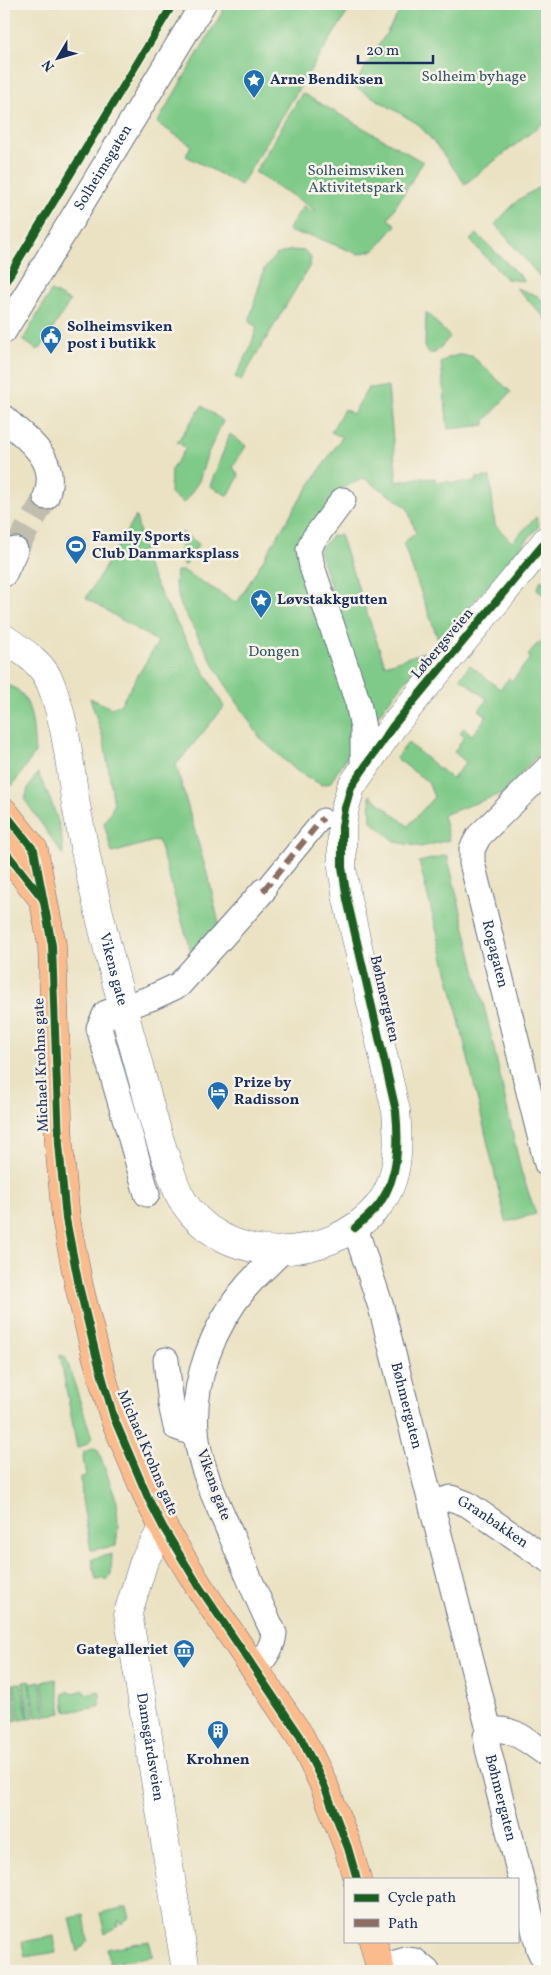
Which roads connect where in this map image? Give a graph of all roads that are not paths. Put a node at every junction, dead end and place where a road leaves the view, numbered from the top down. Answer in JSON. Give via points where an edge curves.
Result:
{"nodes":[{"id":1,"x":203,"y":4,"type":"edge"},
{"id":2,"x":4,"y":331,"type":"edge"},
{"id":3,"x":4,"y":418,"type":"edge"},
{"id":4,"x":46,"y":497,"type":"tunnel mouth"},
{"id":5,"x":344,"y":500,"type":"dead end"},
{"id":6,"x":547,"y":540,"type":"edge"},
{"id":7,"x":15,"y":550,"type":"tunnel mouth"},
{"id":8,"x":4,"y":574,"type":"edge"},
{"id":9,"x":4,"y":638,"type":"edge"},
{"id":10,"x":363,"y":768,"type":"junction"},
{"id":11,"x":547,"y":769,"type":"edge"},
{"id":12,"x":4,"y":812,"type":"edge"},
{"id":13,"x":323,"y":818,"type":"dead end"},
{"id":14,"x":4,"y":850,"type":"edge"},
{"id":15,"x":264,"y":891,"type":"joint"},
{"id":16,"x":45,"y":902,"type":"junction"},
{"id":17,"x":122,"y":1008,"type":"junction"},
{"id":18,"x":547,"y":1164,"type":"edge"},
{"id":19,"x":147,"y":1194,"type":"dead end"},
{"id":20,"x":355,"y":1228,"type":"junction"},
{"id":21,"x":281,"y":1252,"type":"junction"},
{"id":22,"x":166,"y":1360,"type":"dead end"},
{"id":23,"x":196,"y":1431,"type":"junction"},
{"id":24,"x":432,"y":1503,"type":"junction"},
{"id":25,"x":163,"y":1527,"type":"junction"},
{"id":26,"x":547,"y":1559,"type":"edge"},
{"id":27,"x":255,"y":1670,"type":"junction"},
{"id":28,"x":489,"y":1730,"type":"junction"},
{"id":29,"x":547,"y":1754,"type":"edge"},
{"id":30,"x":357,"y":1878,"type":"edge"},
{"id":31,"x":373,"y":1942,"type":"edge"},
{"id":32,"x":547,"y":1966,"type":"edge"},
{"id":33,"x":381,"y":1969,"type":"edge"},
{"id":34,"x":186,"y":1971,"type":"edge"},
{"id":35,"x":427,"y":1971,"type":"edge"}],
"edges":[{"from":1,"to":2,"type":"street","name":"Solheimsgaten"},
{"from":3,"to":4,"type":"street","via":[[43,455],[51,475]]},
{"from":5,"to":10,"type":"street","via":[[312,540],[309,550],[358,703],[363,728]]},
{"from":6,"to":10,"type":"street","name":"Løbergsveien","via":[[393,726]]},
{"from":7,"to":8,"type":"street"},
{"from":9,"to":17,"type":"street","name":"Vikens gate","via":[[32,658],[48,678],[62,716],[76,805]]},
{"from":10,"to":20,"type":"street","name":"Bøhmergaten","via":[[351,787],[345,808],[342,867],[396,1111],[398,1143],[396,1166],[389,1188],[379,1204]]},
{"from":11,"to":18,"type":"street","name":"Rogagaten","via":[[479,836],[472,849],[472,863]]},
{"from":12,"to":16,"type":"main road","name":"Michael Krohns gate","via":[[34,850]]},
{"from":13,"to":15,"type":"street"},
{"from":14,"to":16,"type":"main road","name":"Michael Krohns gate"},
{"from":15,"to":17,"type":"street","via":[[179,985]]},
{"from":16,"to":25,"type":"main road","name":"Michael Krohns gate","via":[[52,945],[59,1144],[68,1229],[79,1286],[114,1418]]},
{"from":17,"to":19,"type":"street","via":[[106,1013],[99,1028]]},
{"from":17,"to":21,"type":"street","name":"Vikens gate","via":[[161,1147],[180,1196],[194,1216],[213,1233],[238,1245]]},
{"from":20,"to":21,"type":"street","name":"Vikens gate","via":[[332,1241]]},
{"from":20,"to":24,"type":"street","name":"Bøhmergaten","via":[[381,1307]]},
{"from":21,"to":23,"type":"street","name":"Vikens gate","via":[[245,1288],[211,1347],[202,1373]]},
{"from":22,"to":23,"type":"street","via":[[176,1427]]},
{"from":23,"to":27,"type":"street","name":"Vikens gate","via":[[212,1491],[274,1633],[268,1654]]},
{"from":24,"to":26,"type":"street","name":"Granbakken","via":[[450,1498],[467,1504]]},
{"from":24,"to":28,"type":"street","name":"Bøhmergaten"},
{"from":25,"to":27,"type":"main road","name":"Michael Krohns gate"},
{"from":25,"to":34,"type":"street","name":"Damsgårdsveien","via":[[144,1561],[128,1613]]},
{"from":27,"to":30,"type":"main road","name":"Michael Krohns gate","via":[[300,1736],[348,1848]]},
{"from":28,"to":29,"type":"street","via":[[500,1728],[515,1733]]},
{"from":28,"to":32,"type":"street","name":"Bøhmergaten","via":[[486,1736],[488,1749],[516,1864],[539,1949]]},
{"from":31,"to":33,"type":"main road"},
{"from":33,"to":35,"type":"street","via":[[406,1960],[415,1961]]}]}
